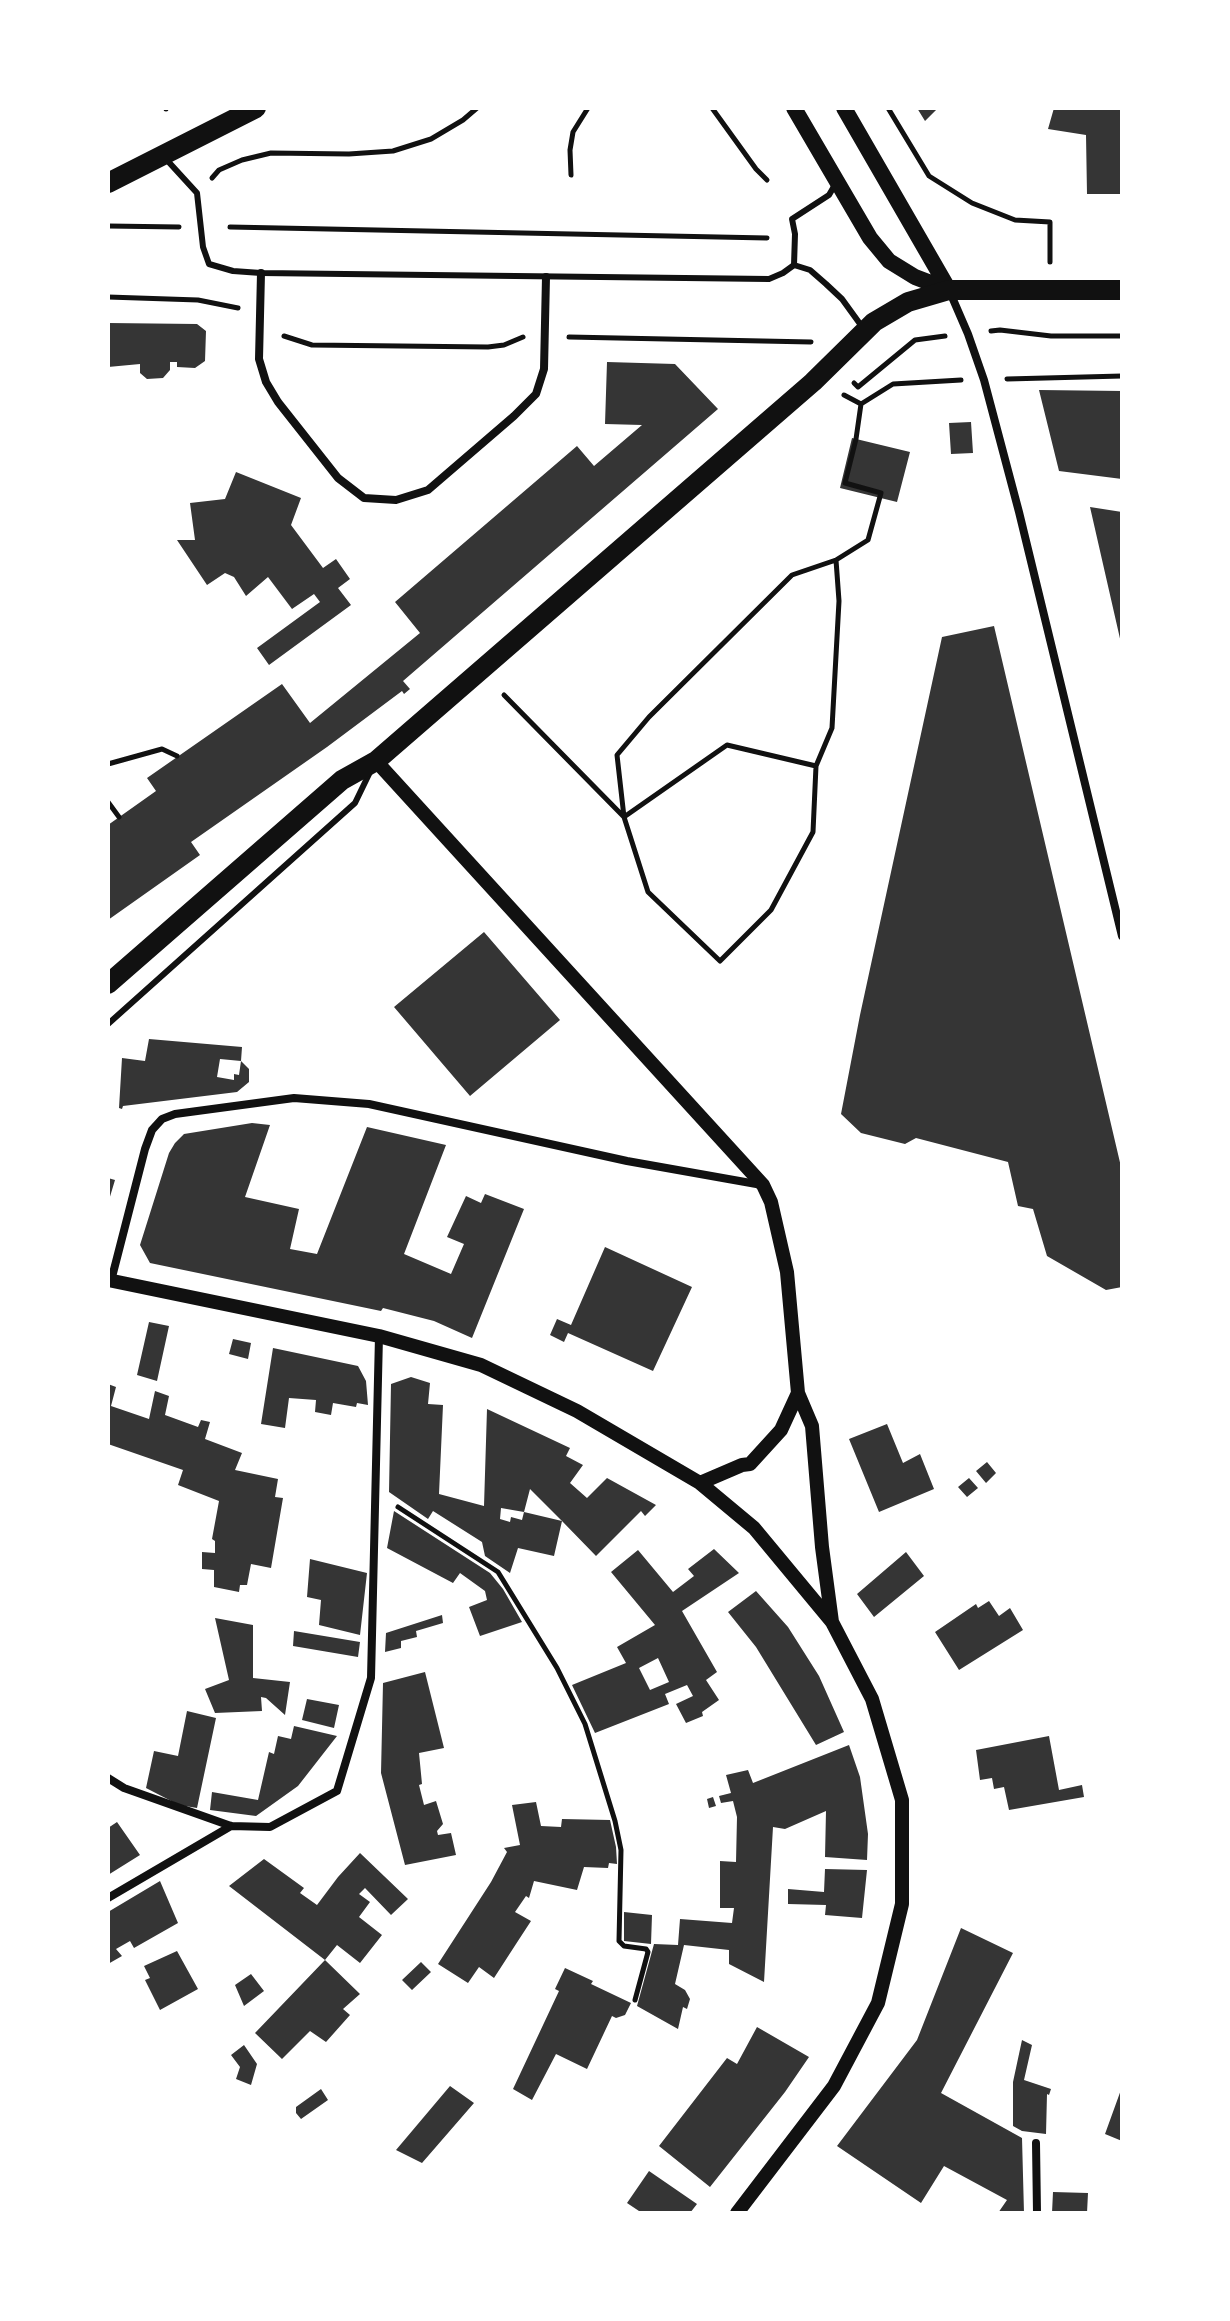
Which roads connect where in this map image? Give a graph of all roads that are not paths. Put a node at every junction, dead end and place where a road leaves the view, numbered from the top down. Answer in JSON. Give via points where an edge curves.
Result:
{"nodes":[{"id":1,"x":256,"y":108,"type":"edge"},
{"id":2,"x":794,"y":108,"type":"edge"},
{"id":3,"x":844,"y":108,"type":"edge"},
{"id":4,"x":163,"y":156,"type":"junction"},
{"id":5,"x":838,"y":181,"type":"junction"},
{"id":6,"x":108,"y":183,"type":"edge"},
{"id":7,"x":794,"y":265,"type":"junction"},
{"id":8,"x":261,"y":273,"type":"junction"},
{"id":9,"x":546,"y":277,"type":"junction"},
{"id":10,"x":949,"y":290,"type":"junction"},
{"id":11,"x":1122,"y":290,"type":"edge"},
{"id":12,"x":865,"y":331,"type":"junction"},
{"id":13,"x":376,"y":761,"type":"junction"},
{"id":14,"x":1122,"y":936,"type":"edge"},
{"id":15,"x":108,"y":984,"type":"edge"},
{"id":16,"x":108,"y":1024,"type":"edge"},
{"id":17,"x":763,"y":1185,"type":"junction"},
{"id":18,"x":110,"y":1280,"type":"edge"},
{"id":19,"x":379,"y":1336,"type":"junction"},
{"id":20,"x":798,"y":1393,"type":"junction"},
{"id":21,"x":700,"y":1483,"type":"junction"},
{"id":22,"x":832,"y":1622,"type":"junction"},
{"id":23,"x":108,"y":1778,"type":"edge"},
{"id":24,"x":231,"y":1826,"type":"junction"},
{"id":25,"x":108,"y":1898,"type":"edge"},
{"id":26,"x":1036,"y":2143,"type":"dead end"},
{"id":27,"x":737,"y":2213,"type":"edge"},
{"id":28,"x":1037,"y":2213,"type":"edge"}],
"edges":[{"from":1,"to":4,"type":"main road"},
{"from":2,"to":5,"type":"main road"},
{"from":3,"to":10,"type":"main road"},
{"from":4,"to":6,"type":"main road"},
{"from":4,"to":8,"type":"lane","via":[[197,193],[209,264]]},
{"from":5,"to":7,"type":"lane","via":[[829,195],[792,219]]},
{"from":5,"to":10,"type":"main road","via":[[889,261]]},
{"from":7,"to":9,"type":"lane","via":[[769,279]]},
{"from":7,"to":12,"type":"lane","via":[[826,284]]},
{"from":8,"to":9,"type":"lane"},
{"from":8,"to":9,"type":"street","via":[[259,359],[266,382],[338,478],[364,498],[396,500],[428,490],[536,394],[544,369]]},
{"from":10,"to":11,"type":"main road"},
{"from":10,"to":12,"type":"main road","via":[[908,302]]},
{"from":10,"to":14,"type":"street","via":[[984,380]]},
{"from":12,"to":13,"type":"main road"},
{"from":13,"to":15,"type":"main road","via":[[342,780]]},
{"from":13,"to":16,"type":"lane","via":[[355,803]]},
{"from":13,"to":17,"type":"street"},
{"from":17,"to":18,"type":"street","via":[[369,1104],[294,1098],[175,1114],[152,1130]]},
{"from":17,"to":20,"type":"street","via":[[787,1272]]},
{"from":18,"to":19,"type":"street"},
{"from":19,"to":21,"type":"street","via":[[481,1365],[577,1411]]},
{"from":19,"to":24,"type":"street","via":[[371,1678],[346,1763],[337,1791],[270,1827]]},
{"from":20,"to":21,"type":"street","via":[[781,1430],[750,1464]]},
{"from":20,"to":22,"type":"street","via":[[812,1426]]},
{"from":21,"to":22,"type":"street","via":[[754,1528]]},
{"from":22,"to":27,"type":"street","via":[[872,1699],[902,1800],[902,1904],[878,2003],[834,2086]]},
{"from":23,"to":24,"type":"street"},
{"from":24,"to":25,"type":"street"},
{"from":26,"to":28,"type":"street"}]}
